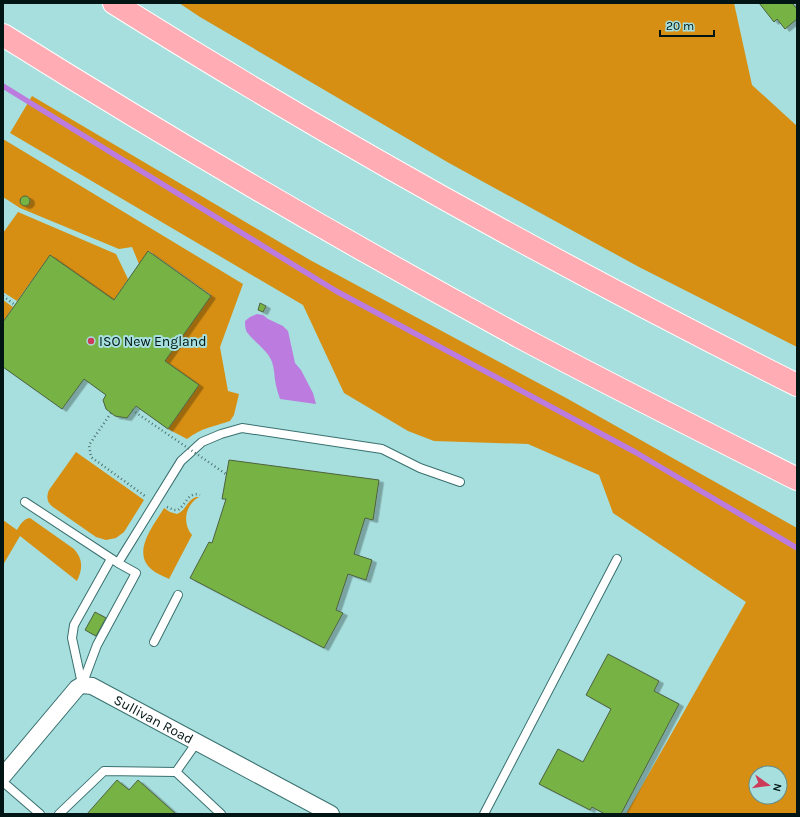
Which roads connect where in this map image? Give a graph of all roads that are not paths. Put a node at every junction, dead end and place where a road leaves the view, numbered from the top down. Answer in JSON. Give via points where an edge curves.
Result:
{"nodes":[{"id":1,"x":114,"y":3,"type":"edge"},
{"id":2,"x":3,"y":35,"type":"edge"},
{"id":3,"x":797,"y":385,"type":"edge"},
{"id":4,"x":797,"y":479,"type":"edge"},
{"id":5,"x":460,"y":482,"type":"dead end"},
{"id":6,"x":25,"y":502,"type":"dead end"},
{"id":7,"x":617,"y":559,"type":"dead end"},
{"id":8,"x":114,"y":561,"type":"junction"},
{"id":9,"x":178,"y":596,"type":"dead end"},
{"id":10,"x":154,"y":642,"type":"dead end"},
{"id":11,"x":82,"y":685,"type":"junction"},
{"id":12,"x":197,"y":742,"type":"junction"},
{"id":13,"x":176,"y":772,"type":"junction"},
{"id":14,"x":3,"y":776,"type":"edge"},
{"id":15,"x":3,"y":782,"type":"edge"},
{"id":16,"x":315,"y":809,"type":"edge"},
{"id":17,"x":40,"y":814,"type":"edge"},
{"id":18,"x":59,"y":814,"type":"edge"},
{"id":19,"x":221,"y":814,"type":"edge"},
{"id":20,"x":331,"y":814,"type":"edge"},
{"id":21,"x":484,"y":814,"type":"edge"}],
"edges":[{"from":1,"to":3,"type":"highway","via":[[275,102],[424,188],[611,290]]},
{"from":2,"to":4,"type":"highway","via":[[232,175],[383,261],[542,348]]},
{"from":5,"to":8,"type":"lane","via":[[420,468],[382,449],[242,428],[202,442],[181,461]]},
{"from":6,"to":8,"type":"lane"},
{"from":7,"to":21,"type":"lane"},
{"from":8,"to":11,"type":"lane","via":[[72,631]]},
{"from":8,"to":11,"type":"lane","via":[[136,573],[97,645]]},
{"from":9,"to":10,"type":"lane"},
{"from":11,"to":12,"type":"street","name":"Sullivan Road","via":[[101,690]]},
{"from":11,"to":14,"type":"street"},
{"from":12,"to":13,"type":"lane"},
{"from":12,"to":16,"type":"street","name":"Sullivan Road"},
{"from":13,"to":18,"type":"lane","via":[[104,772]]},
{"from":13,"to":19,"type":"lane"},
{"from":15,"to":17,"type":"lane"},
{"from":16,"to":20,"type":"street","name":"Sullivan Road"}]}
